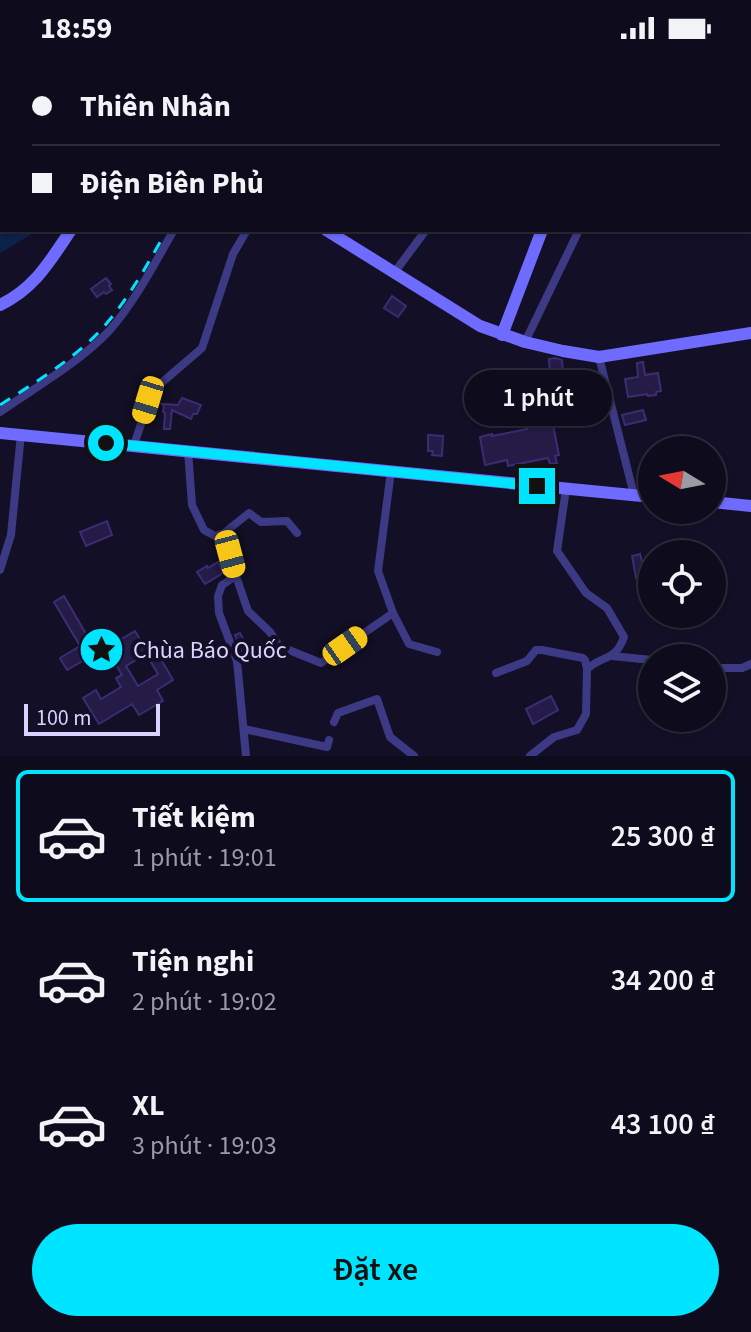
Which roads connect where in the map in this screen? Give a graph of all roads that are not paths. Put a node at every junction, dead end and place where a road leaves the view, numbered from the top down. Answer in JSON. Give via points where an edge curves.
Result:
{"nodes":[{"id":1,"x":70,"y":232,"type":"edge"},
{"id":2,"x":173,"y":232,"type":"edge"},
{"id":3,"x":246,"y":232,"type":"edge"},
{"id":4,"x":329,"y":232,"type":"edge"},
{"id":5,"x":425,"y":232,"type":"edge"},
{"id":6,"x":541,"y":232,"type":"edge"},
{"id":7,"x":578,"y":232,"type":"edge"},
{"id":8,"x":394,"y":273,"type":"junction"},
{"id":9,"x":0,"y":305,"type":"edge"},
{"id":10,"x":751,"y":333,"type":"edge"},
{"id":11,"x":502,"y":335,"type":"junction"},
{"id":12,"x":525,"y":342,"type":"junction"},
{"id":13,"x":599,"y":357,"type":"junction"},
{"id":14,"x":0,"y":412,"type":"edge"},
{"id":15,"x":0,"y":433,"type":"edge"},
{"id":16,"x":21,"y":434,"type":"junction"},
{"id":17,"x":134,"y":445,"type":"junction"},
{"id":18,"x":188,"y":451,"type":"junction"},
{"id":19,"x":391,"y":471,"type":"junction"},
{"id":20,"x":566,"y":489,"type":"junction"},
{"id":21,"x":634,"y":495,"type":"junction"},
{"id":22,"x":638,"y":495,"type":"edge"},
{"id":23,"x":726,"y":503,"type":"edge"},
{"id":24,"x":751,"y":506,"type":"edge"},
{"id":25,"x":224,"y":533,"type":"junction"},
{"id":26,"x":297,"y":533,"type":"dead end"},
{"id":27,"x":0,"y":570,"type":"edge"},
{"id":28,"x":236,"y":576,"type":"junction"},
{"id":29,"x":393,"y":613,"type":"junction"},
{"id":30,"x":437,"y":652,"type":"dead end"},
{"id":31,"x":612,"y":656,"type":"junction"},
{"id":32,"x":638,"y":659,"type":"edge"},
{"id":33,"x":751,"y":664,"type":"edge"},
{"id":34,"x":726,"y":668,"type":"edge"},
{"id":35,"x":587,"y":669,"type":"junction"},
{"id":36,"x":496,"y":673,"type":"dead end"},
{"id":37,"x":334,"y":722,"type":"dead end"},
{"id":38,"x":244,"y":729,"type":"junction"},
{"id":39,"x":329,"y":740,"type":"dead end"},
{"id":40,"x":246,"y":756,"type":"edge"},
{"id":41,"x":414,"y":756,"type":"edge"},
{"id":42,"x":530,"y":756,"type":"edge"}],
"edges":[{"from":1,"to":9,"type":"main road","via":[[42,274]]},
{"from":2,"to":14,"type":"street","via":[[140,290],[109,330]]},
{"from":3,"to":17,"type":"street","via":[[233,254],[202,348],[152,391]]},
{"from":4,"to":8,"type":"main road"},
{"from":5,"to":8,"type":"street"},
{"from":6,"to":11,"type":"main road"},
{"from":7,"to":12,"type":"street"},
{"from":8,"to":11,"type":"main road"},
{"from":10,"to":13,"type":"main road"},
{"from":11,"to":12,"type":"main road"},
{"from":12,"to":13,"type":"main road"},
{"from":13,"to":21,"type":"street"},
{"from":15,"to":16,"type":"main road"},
{"from":16,"to":17,"type":"main road"},
{"from":16,"to":27,"type":"street","via":[[11,535]]},
{"from":17,"to":18,"type":"main road"},
{"from":18,"to":19,"type":"main road"},
{"from":18,"to":25,"type":"street","via":[[192,505],[204,530],[215,536]]},
{"from":19,"to":20,"type":"main road"},
{"from":19,"to":29,"type":"street","via":[[378,571]]},
{"from":20,"to":21,"type":"main road"},
{"from":20,"to":31,"type":"street","via":[[557,551],[586,593],[617,622],[624,637]]},
{"from":21,"to":22,"type":"main road"},
{"from":23,"to":24,"type":"main road"},
{"from":25,"to":26,"type":"street","via":[[249,513],[261,522],[287,521]]},
{"from":25,"to":28,"type":"street"},
{"from":28,"to":29,"type":"street","via":[[248,611],[279,646],[321,663]]},
{"from":28,"to":38,"type":"street","via":[[222,585],[218,596],[237,661]]},
{"from":29,"to":30,"type":"street","via":[[409,644]]},
{"from":31,"to":32,"type":"street"},
{"from":31,"to":35,"type":"street"},
{"from":33,"to":34,"type":"street"},
{"from":35,"to":36,"type":"street","via":[[583,658],[536,650],[527,661]]},
{"from":35,"to":42,"type":"street","via":[[586,714],[577,730],[554,737]]},
{"from":37,"to":41,"type":"street","via":[[338,713],[377,699],[390,737]]},
{"from":38,"to":39,"type":"street","via":[[327,747]]},
{"from":38,"to":40,"type":"street"}]}
